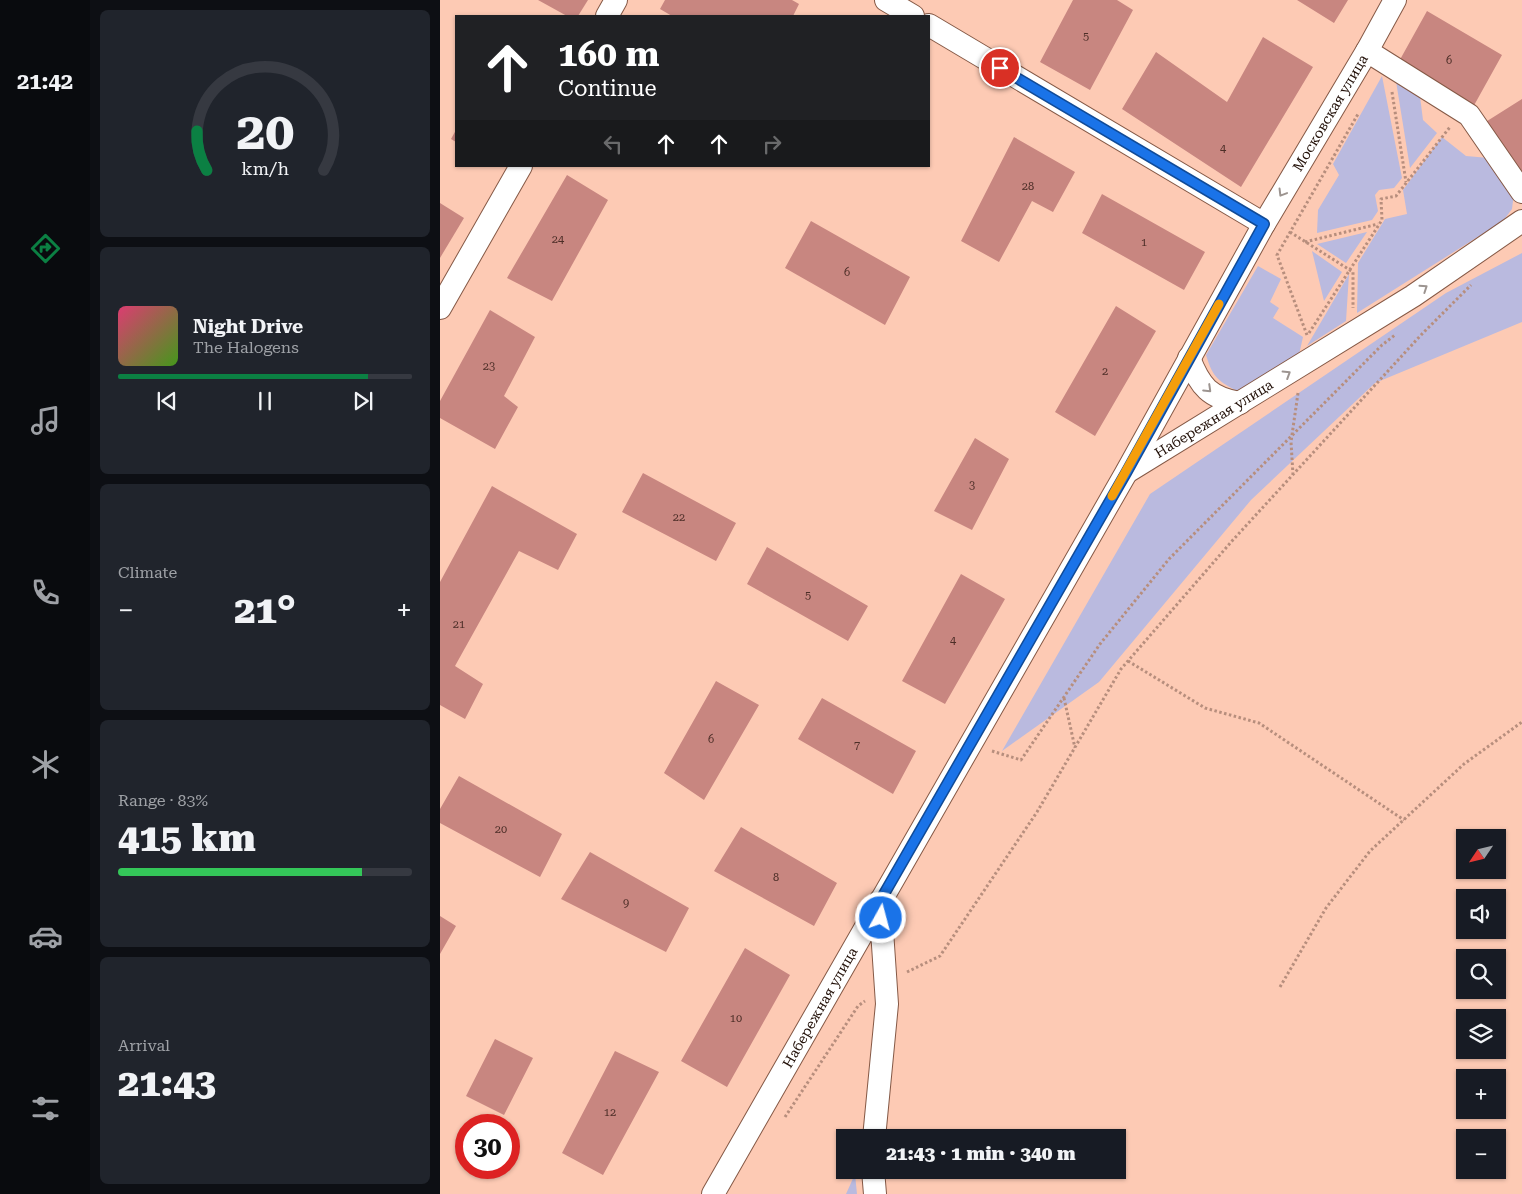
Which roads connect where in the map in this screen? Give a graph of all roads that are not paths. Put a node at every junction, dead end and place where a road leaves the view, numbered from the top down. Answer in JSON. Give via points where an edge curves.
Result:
{"nodes":[{"id":1,"x":616,"y":0,"type":"edge"},
{"id":2,"x":886,"y":0,"type":"edge"},
{"id":3,"x":1395,"y":0,"type":"edge"},
{"id":4,"x":608,"y":15,"type":"edge"},
{"id":5,"x":911,"y":15,"type":"edge"},
{"id":6,"x":930,"y":26,"type":"edge"},
{"id":7,"x":1367,"y":51,"type":"junction"},
{"id":8,"x":520,"y":167,"type":"edge"},
{"id":9,"x":1522,"y":192,"type":"edge"},
{"id":10,"x":1522,"y":221,"type":"edge"},
{"id":11,"x":1264,"y":224,"type":"junction"},
{"id":12,"x":440,"y":308,"type":"edge"},
{"id":13,"x":1189,"y":358,"type":"junction"},
{"id":14,"x":1240,"y":403,"type":"junction"},
{"id":15,"x":1126,"y":473,"type":"junction"},
{"id":16,"x":880,"y":901,"type":"junction"},
{"id":17,"x":875,"y":1129,"type":"edge"},
{"id":18,"x":874,"y":1179,"type":"edge"},
{"id":19,"x":713,"y":1194,"type":"edge"},
{"id":20,"x":875,"y":1194,"type":"edge"}],
"edges":[{"from":1,"to":4,"type":"street"},
{"from":2,"to":5,"type":"street"},
{"from":3,"to":7,"type":"street","name":"Московская улица"},
{"from":6,"to":11,"type":"street"},
{"from":7,"to":9,"type":"street","via":[[1469,114]]},
{"from":7,"to":11,"type":"street","name":"Московская улица","one_way":true},
{"from":8,"to":12,"type":"street"},
{"from":14,"to":10,"type":"street","name":"Набережная улица","one_way":true,"via":[[1412,296]]},
{"from":11,"to":13,"type":"street","name":"Московская улица"},
{"from":13,"to":14,"type":"street","one_way":true,"via":[[1210,393]]},
{"from":13,"to":15,"type":"street","name":"Московская улица"},
{"from":14,"to":15,"type":"street","name":"Набережная улица"},
{"from":15,"to":16,"type":"street","name":"Набережная улица"},
{"from":16,"to":17,"type":"street","via":[[887,1004]]},
{"from":16,"to":19,"type":"street","name":"Набережная улица"},
{"from":18,"to":20,"type":"street"}]}
